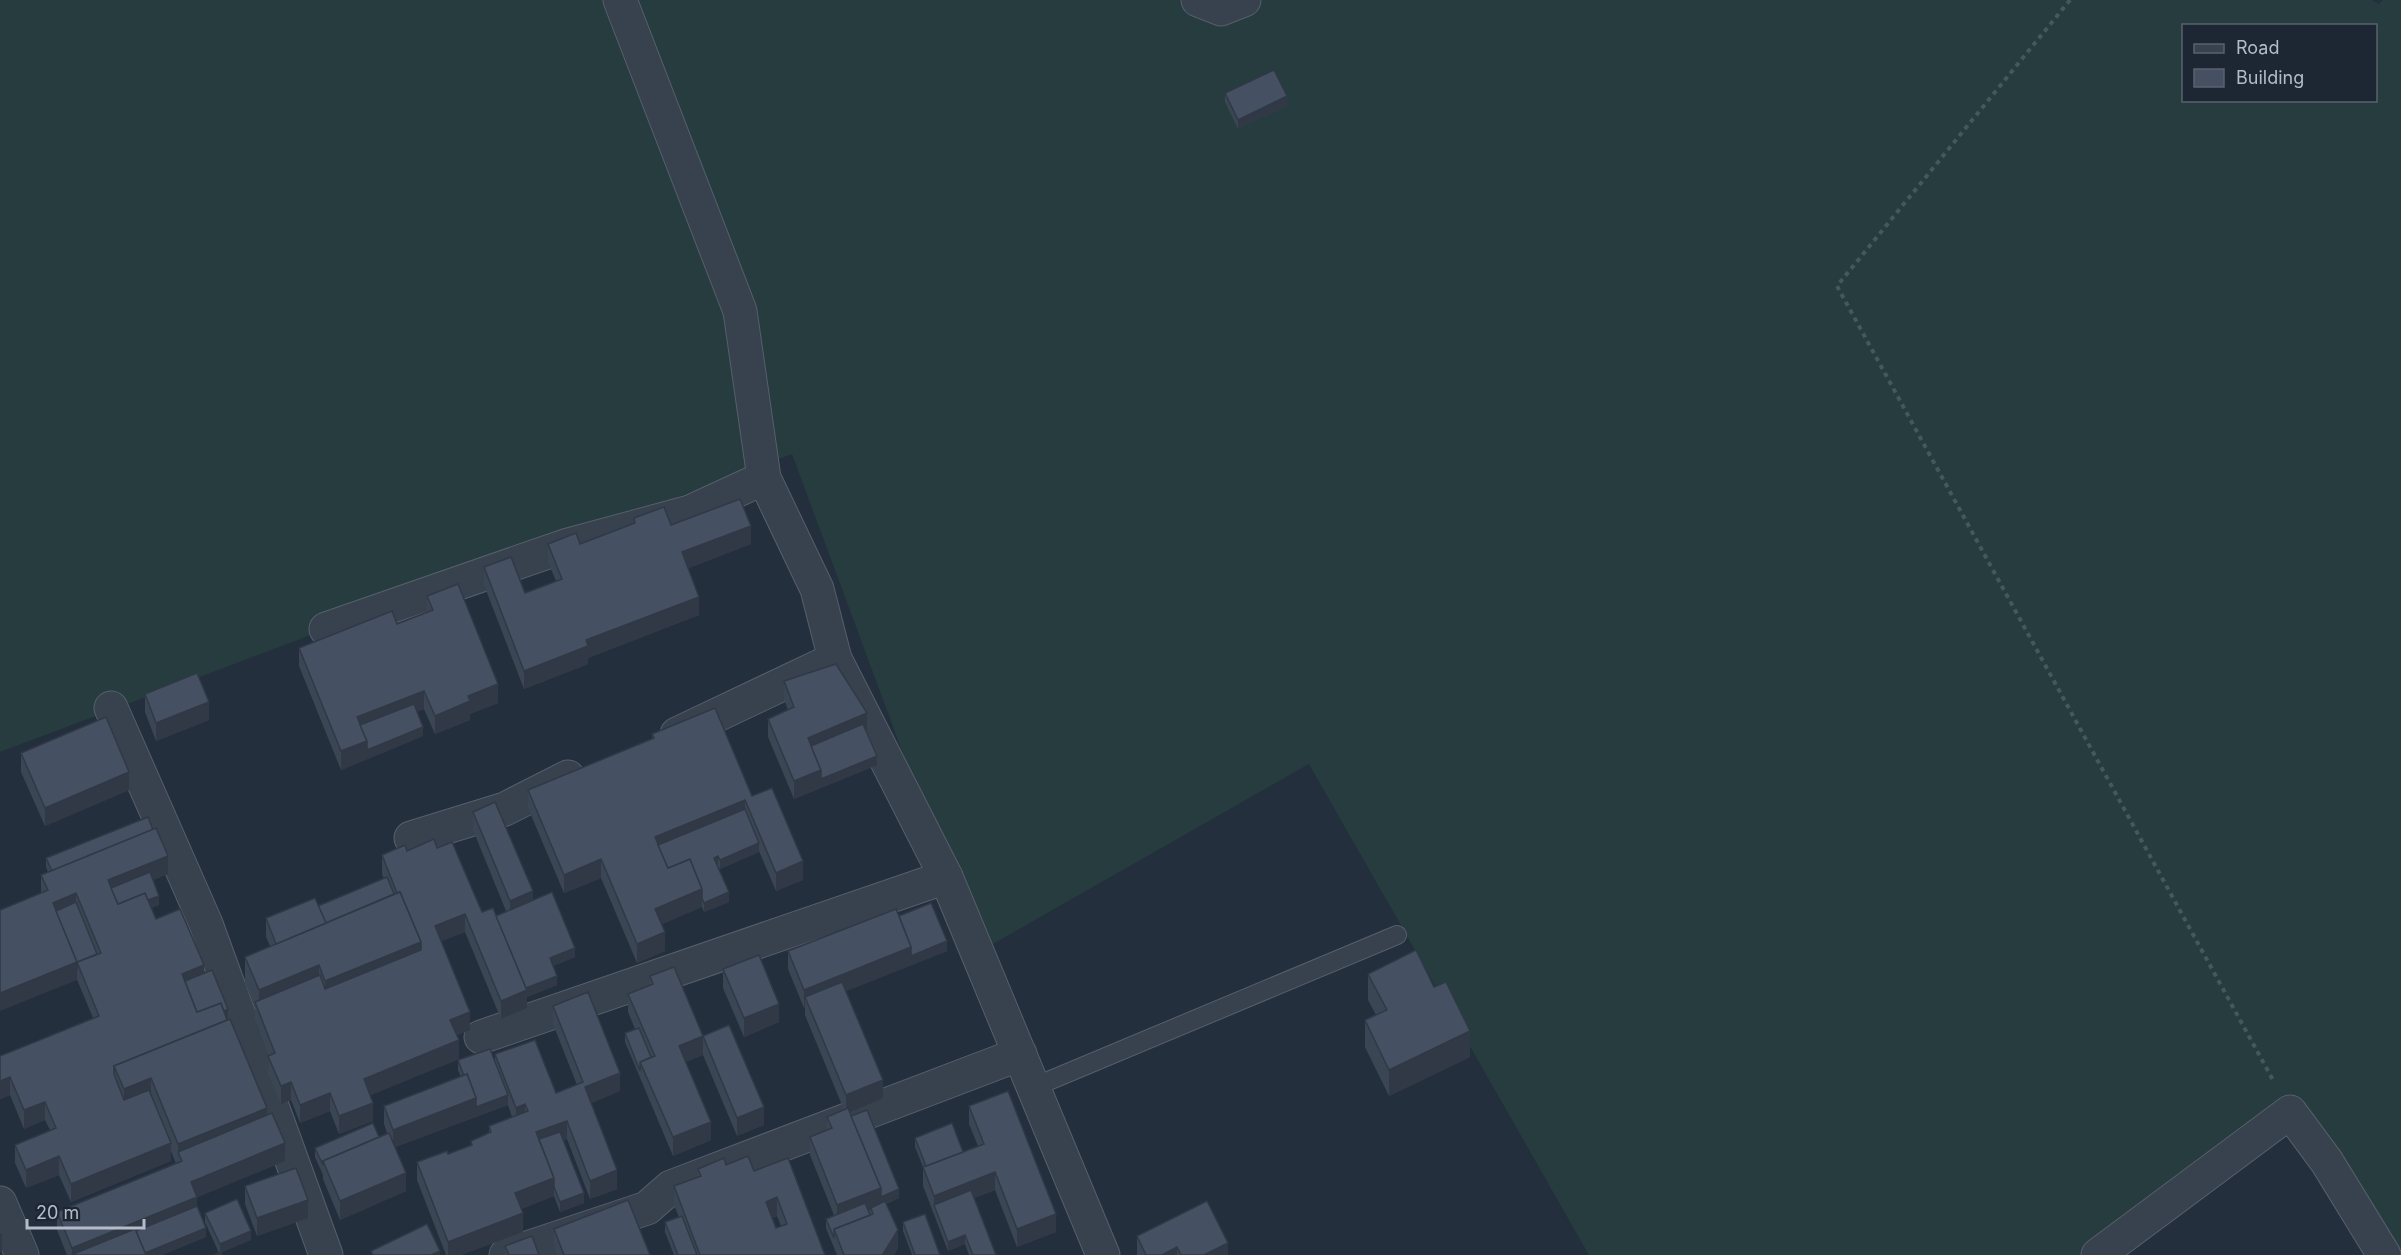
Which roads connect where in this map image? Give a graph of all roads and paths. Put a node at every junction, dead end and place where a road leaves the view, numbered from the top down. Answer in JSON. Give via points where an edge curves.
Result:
{"nodes":[{"id":1,"x":620,"y":0,"type":"edge"},
{"id":2,"x":1198,"y":0,"type":"edge"},
{"id":3,"x":1244,"y":0,"type":"edge"},
{"id":4,"x":2070,"y":0,"type":"edge"},
{"id":5,"x":764,"y":478,"type":"junction"},
{"id":6,"x":326,"y":629,"type":"dead end"},
{"id":7,"x":835,"y":659,"type":"junction"},
{"id":8,"x":111,"y":708,"type":"dead end"},
{"id":9,"x":652,"y":743,"type":"edge"},
{"id":10,"x":590,"y":766,"type":"edge"},
{"id":11,"x":411,"y":838,"type":"dead end"},
{"id":12,"x":946,"y":877,"type":"junction"},
{"id":13,"x":1397,"y":934,"type":"dead end"},
{"id":14,"x":481,"y":1037,"type":"dead end"},
{"id":15,"x":1020,"y":1054,"type":"junction"},
{"id":16,"x":1034,"y":1087,"type":"junction"},
{"id":17,"x":2290,"y":1112,"type":"junction"},
{"id":18,"x":0,"y":1203,"type":"edge"},
{"id":19,"x":1094,"y":1253,"type":"edge"},
{"id":20,"x":22,"y":1255,"type":"edge"},
{"id":21,"x":326,"y":1255,"type":"edge"},
{"id":22,"x":506,"y":1255,"type":"edge"},
{"id":23,"x":2098,"y":1255,"type":"edge"},
{"id":24,"x":2384,"y":1255,"type":"edge"}],
"edges":[{"from":1,"to":5,"type":"street","via":[[740,311]]},
{"from":2,"to":3,"type":"street","via":[[1221,9]]},
{"from":4,"to":17,"type":"path","via":[[1837,286]]},
{"from":5,"to":6,"type":"street","via":[[690,512],[565,546]]},
{"from":5,"to":7,"type":"street","via":[[817,589]]},
{"from":7,"to":9,"type":"street"},
{"from":7,"to":12,"type":"street"},
{"from":8,"to":21,"type":"street","via":[[206,924]]},
{"from":10,"to":11,"type":"street","via":[[505,808]]},
{"from":12,"to":14,"type":"street"},
{"from":12,"to":15,"type":"street"},
{"from":13,"to":16,"type":"lane"},
{"from":15,"to":16,"type":"street"},
{"from":15,"to":22,"type":"street","via":[[671,1187],[647,1208]]},
{"from":16,"to":19,"type":"street"},
{"from":17,"to":23,"type":"street"},
{"from":17,"to":24,"type":"street","via":[[2327,1162]]},
{"from":18,"to":20,"type":"street"}]}
